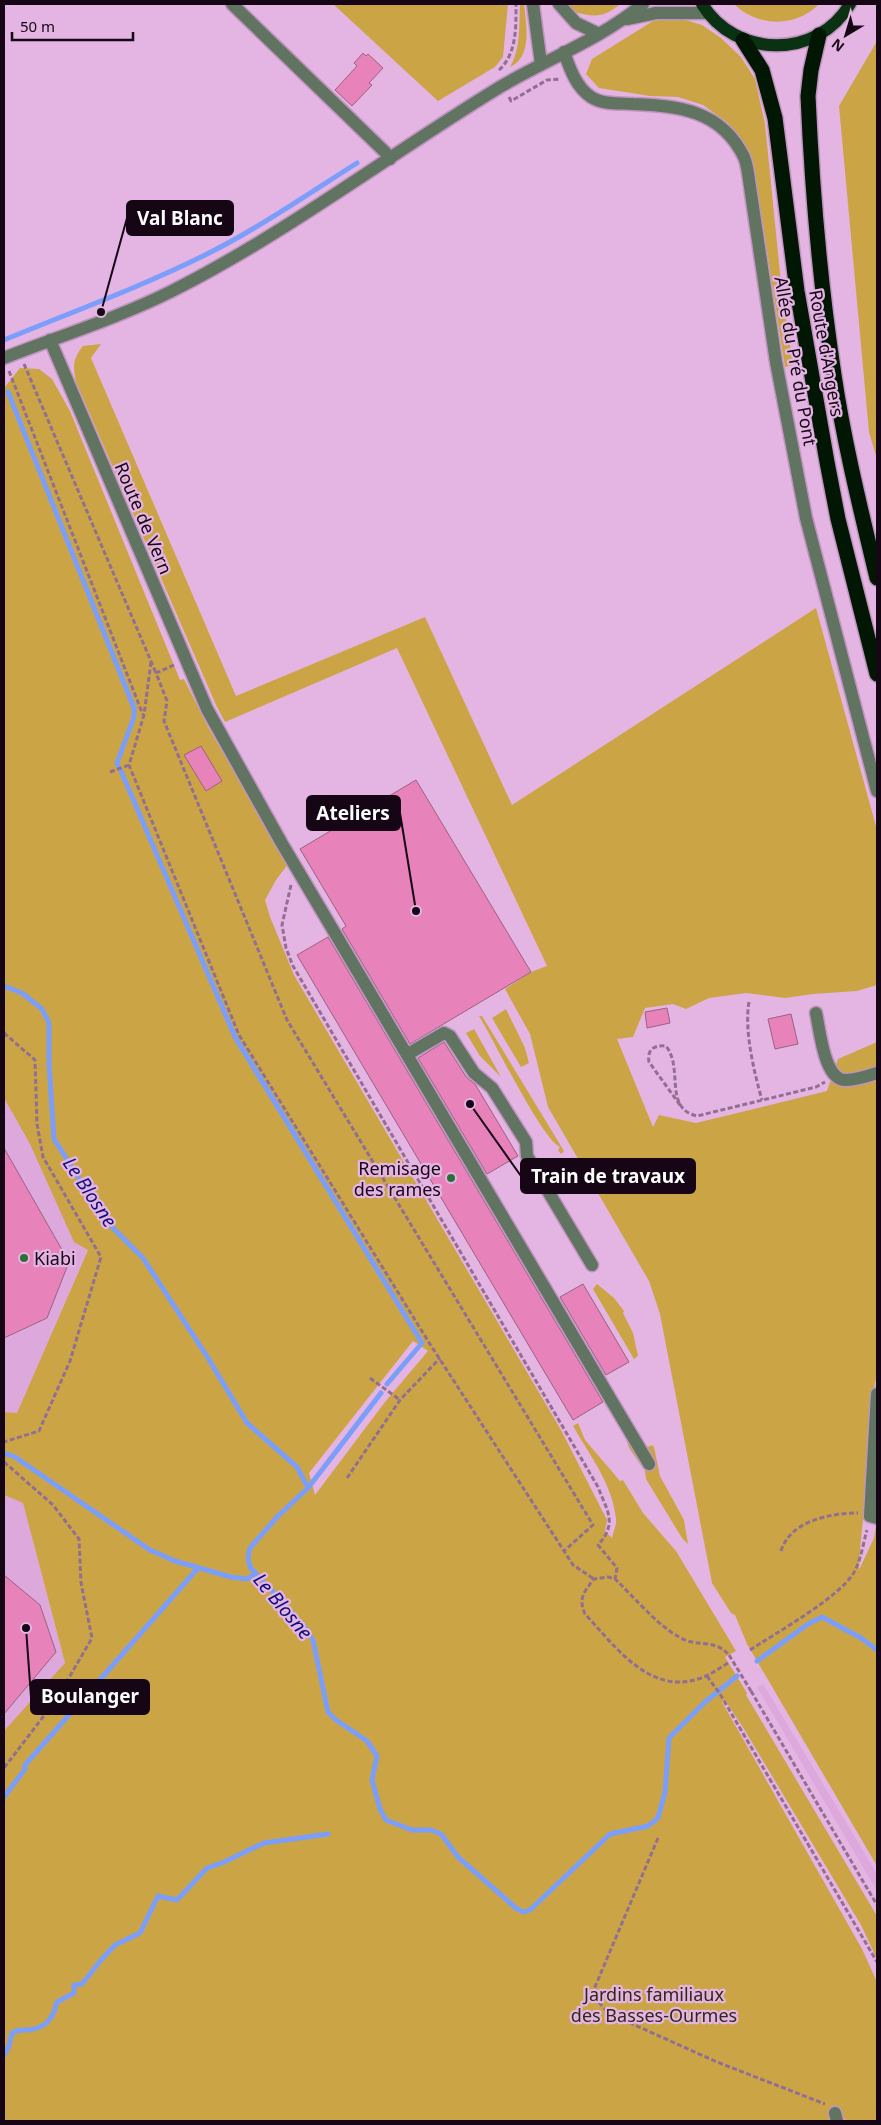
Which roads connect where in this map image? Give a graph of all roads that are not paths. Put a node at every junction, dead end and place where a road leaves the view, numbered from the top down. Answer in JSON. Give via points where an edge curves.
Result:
{"nodes":[{"id":1,"x":232,"y":4,"type":"edge"},
{"id":2,"x":534,"y":4,"type":"edge"},
{"id":3,"x":558,"y":4,"type":"edge"},
{"id":4,"x":643,"y":4,"type":"edge"},
{"id":5,"x":850,"y":4,"type":"edge"},
{"id":6,"x":705,"y":8,"type":"edge"},
{"id":7,"x":624,"y":20,"type":"junction"},
{"id":8,"x":599,"y":34,"type":"junction"},
{"id":9,"x":819,"y":35,"type":"junction"},
{"id":10,"x":743,"y":40,"type":"junction"},
{"id":11,"x":564,"y":52,"type":"junction"},
{"id":12,"x":541,"y":64,"type":"junction"},
{"id":13,"x":390,"y":159,"type":"junction"},
{"id":14,"x":50,"y":340,"type":"junction"},
{"id":15,"x":5,"y":362,"type":"edge"},
{"id":16,"x":877,"y":578,"type":"edge"},
{"id":17,"x":877,"y":674,"type":"edge"},
{"id":18,"x":877,"y":791,"type":"edge"},
{"id":19,"x":816,"y":1013,"type":"dead end"},
{"id":20,"x":408,"y":1054,"type":"junction"},
{"id":21,"x":877,"y":1073,"type":"edge"},
{"id":22,"x":592,"y":1265,"type":"dead end"},
{"id":23,"x":877,"y":1394,"type":"edge"},
{"id":24,"x":649,"y":1464,"type":"dead end"},
{"id":25,"x":874,"y":1517,"type":"edge"}],
"edges":[{"from":1,"to":13,"type":"street"},
{"from":2,"to":12,"type":"street"},
{"from":3,"to":8,"type":"street","via":[[576,23]]},
{"from":4,"to":7,"type":"street"},
{"from":5,"to":9,"type":"main road","via":[[839,19]]},
{"from":6,"to":7,"type":"street"},
{"from":6,"to":10,"type":"main road","via":[[724,28]]},
{"from":7,"to":8,"type":"street"},
{"from":8,"to":11,"type":"street"},
{"from":9,"to":10,"type":"main road","via":[[790,46]]},
{"from":9,"to":16,"type":"highway","name":"Route d'Angers","via":[[808,96],[822,284],[834,377]]},
{"from":10,"to":17,"type":"highway","name":"Route d'Angers","via":[[762,70],[775,118],[797,291],[827,462]]},
{"from":11,"to":12,"type":"street"},
{"from":11,"to":18,"type":"street","name":"Allée du Pré du Pont","via":[[572,73],[592,98],[607,103],[666,105],[710,118],[730,136],[744,158],[776,362],[806,518]]},
{"from":12,"to":13,"type":"street"},
{"from":13,"to":14,"type":"street","via":[[197,278],[130,311]]},
{"from":14,"to":15,"type":"street","via":[[19,352]]},
{"from":14,"to":20,"type":"street","name":"Route de Vern","via":[[207,709]]},
{"from":19,"to":21,"type":"street","via":[[832,1075],[846,1080]]},
{"from":20,"to":22,"type":"street","via":[[444,1034],[450,1036],[474,1073],[492,1088],[526,1142],[527,1156]]},
{"from":20,"to":24,"type":"street","name":"Route de Vern"},
{"from":23,"to":25,"type":"street"}]}
